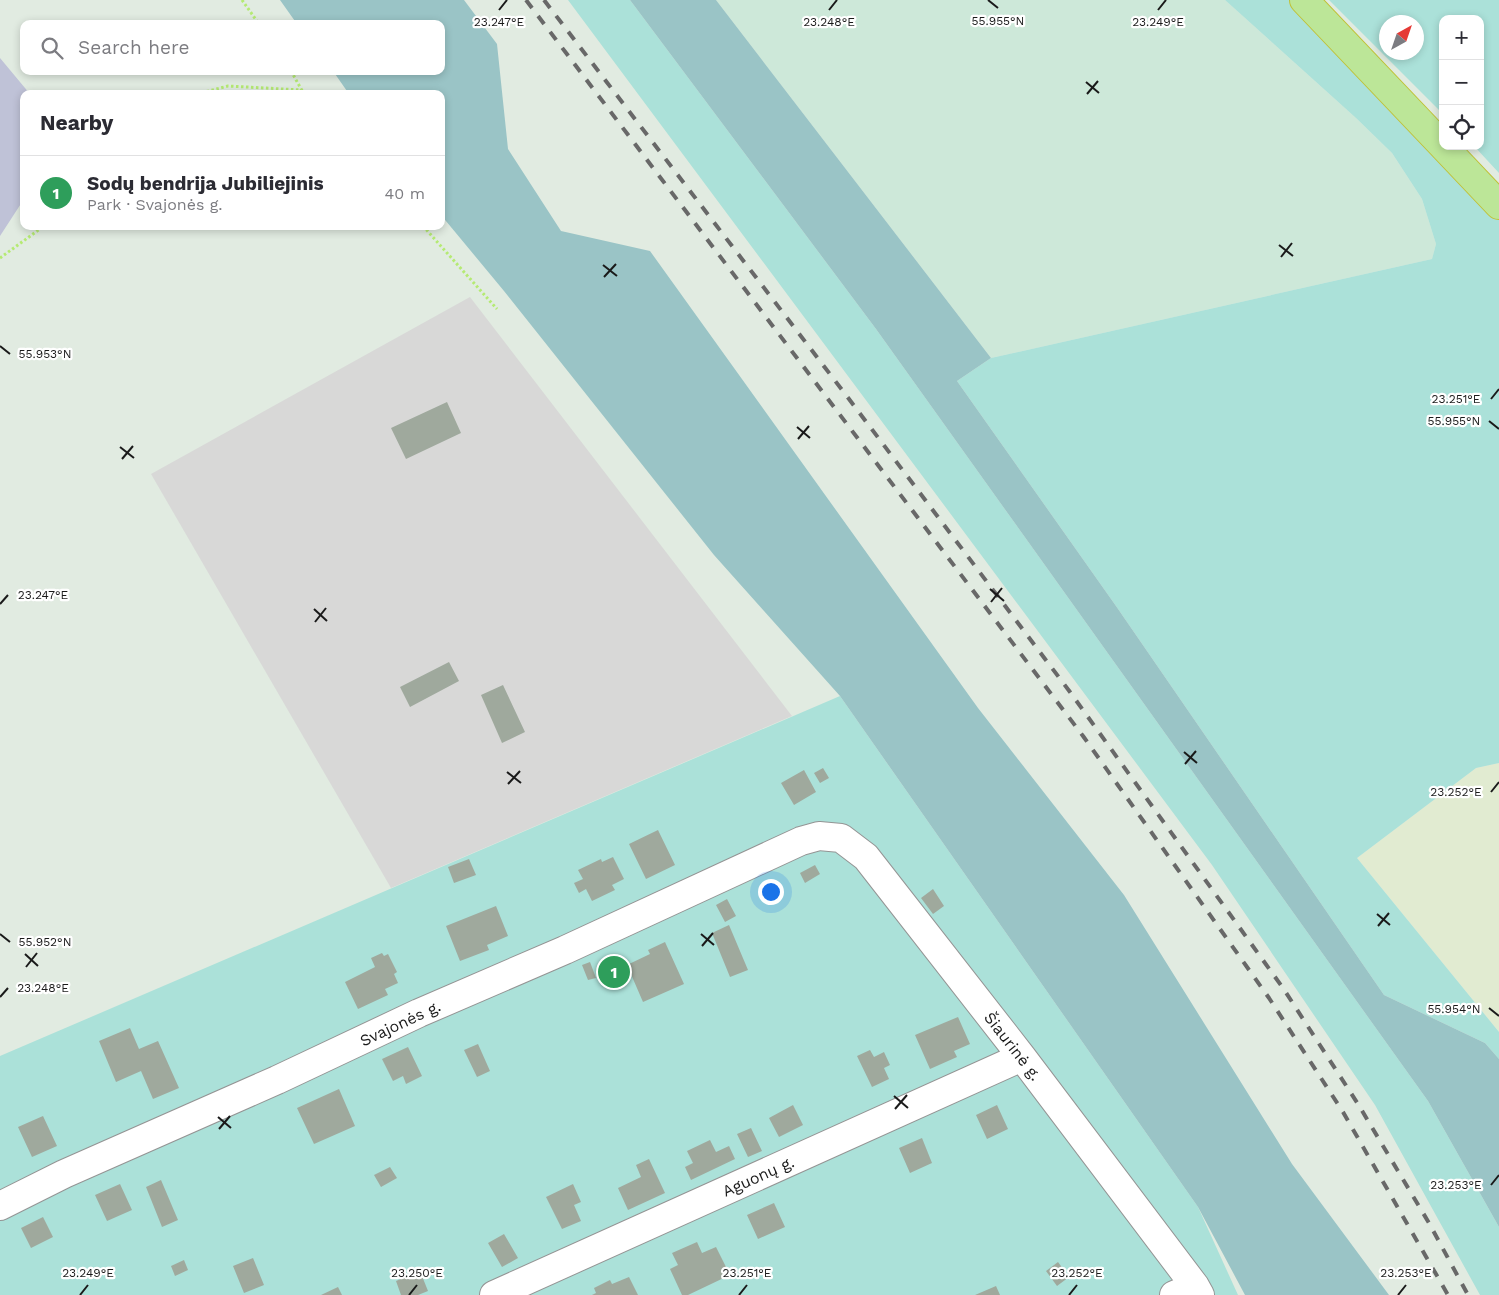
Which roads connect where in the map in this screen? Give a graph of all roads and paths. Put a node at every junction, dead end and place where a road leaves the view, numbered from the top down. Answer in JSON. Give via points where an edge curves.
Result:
{"nodes":[{"id":1,"x":242,"y":0,"type":"edge"},
{"id":2,"x":1304,"y":0,"type":"edge"},
{"id":3,"x":257,"y":20,"type":"edge"},
{"id":4,"x":293,"y":75,"type":"edge"},
{"id":5,"x":212,"y":90,"type":"edge"},
{"id":6,"x":277,"y":90,"type":"edge"},
{"id":7,"x":301,"y":90,"type":"edge"},
{"id":8,"x":1439,"y":142,"type":"edge"},
{"id":9,"x":1447,"y":150,"type":"edge"},
{"id":10,"x":1499,"y":205,"type":"edge"},
{"id":11,"x":38,"y":230,"type":"edge"},
{"id":12,"x":427,"y":230,"type":"edge"},
{"id":13,"x":0,"y":258,"type":"edge"},
{"id":14,"x":497,"y":309,"type":"dead end"},
{"id":15,"x":801,"y":841,"type":"joint"},
{"id":16,"x":1022,"y":1057,"type":"junction"},
{"id":17,"x":0,"y":1206,"type":"edge"},
{"id":18,"x":1190,"y":1292,"type":"edge"},
{"id":19,"x":494,"y":1295,"type":"edge"}],
"edges":[{"from":1,"to":3,"type":"path"},
{"from":2,"to":8,"type":"highway"},
{"from":4,"to":7,"type":"path"},
{"from":5,"to":6,"type":"path","via":[[228,86]]},
{"from":9,"to":10,"type":"highway"},
{"from":11,"to":13,"type":"path"},
{"from":12,"to":14,"type":"path"},
{"from":15,"to":16,"type":"street","name":"Šiaurinė g.","via":[[819,836],[841,838],[866,857]]},
{"from":15,"to":17,"type":"street","name":"Svajonės g.","via":[[64,1174]]},
{"from":16,"to":18,"type":"street","name":"Šiaurinė g."},
{"from":16,"to":19,"type":"street","name":"Aguonų g."}]}
